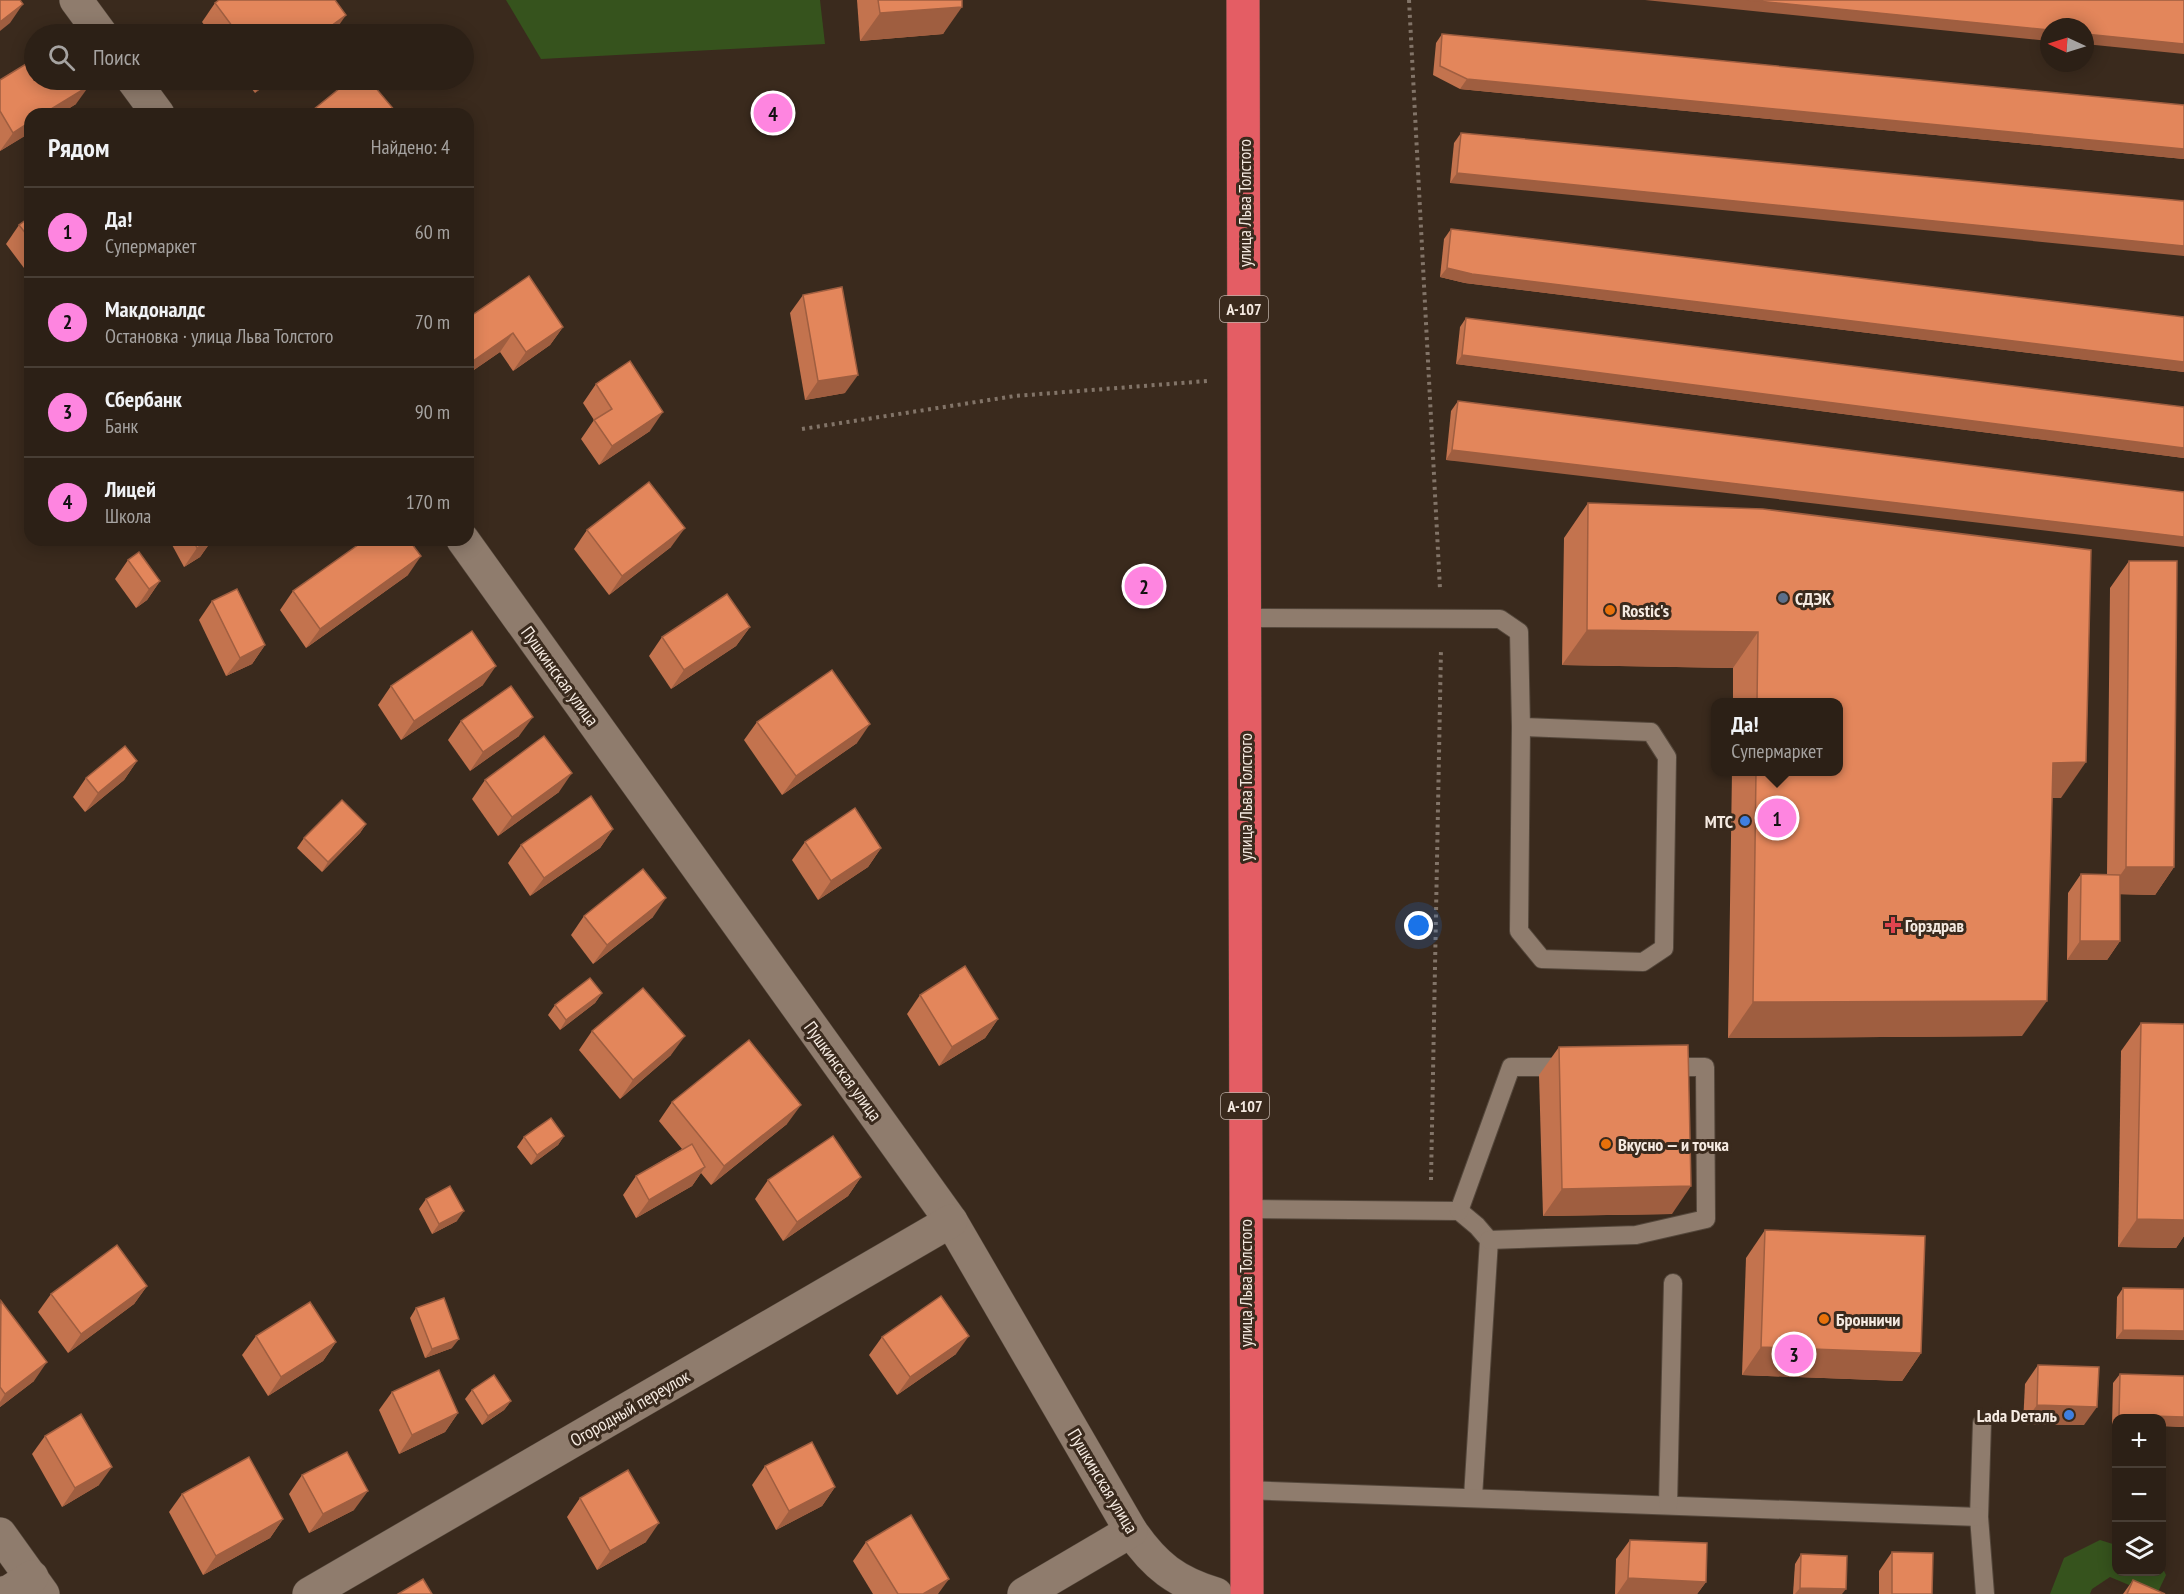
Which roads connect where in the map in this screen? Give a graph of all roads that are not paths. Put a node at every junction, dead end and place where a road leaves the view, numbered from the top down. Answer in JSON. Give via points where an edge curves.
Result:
{"nodes":[{"id":1,"x":76,"y":0,"type":"edge"},
{"id":2,"x":1243,"y":0,"type":"edge"},
{"id":3,"x":94,"y":24,"type":"edge"},
{"id":4,"x":140,"y":90,"type":"edge"},
{"id":5,"x":154,"y":108,"type":"edge"},
{"id":6,"x":467,"y":546,"type":"edge"},
{"id":7,"x":1245,"y":618,"type":"junction"},
{"id":8,"x":1521,"y":727,"type":"junction"},
{"id":9,"x":1591,"y":1067,"type":"edge"},
{"id":10,"x":1648,"y":1067,"type":"edge"},
{"id":11,"x":1245,"y":1209,"type":"junction"},
{"id":12,"x":1459,"y":1211,"type":"junction"},
{"id":13,"x":951,"y":1221,"type":"junction"},
{"id":14,"x":1489,"y":1240,"type":"junction"},
{"id":15,"x":1673,"y":1283,"type":"dead end"},
{"id":16,"x":1982,"y":1423,"type":"dead end"},
{"id":17,"x":1245,"y":1491,"type":"junction"},
{"id":18,"x":1473,"y":1497,"type":"junction"},
{"id":19,"x":1668,"y":1505,"type":"junction"},
{"id":20,"x":1979,"y":1517,"type":"junction"},
{"id":21,"x":1131,"y":1531,"type":"junction"},
{"id":22,"x":0,"y":1534,"type":"edge"},
{"id":23,"x":38,"y":1585,"type":"edge"},
{"id":24,"x":0,"y":1594,"type":"edge"},
{"id":25,"x":309,"y":1594,"type":"edge"},
{"id":26,"x":1024,"y":1594,"type":"edge"},
{"id":27,"x":1216,"y":1594,"type":"edge"},
{"id":28,"x":1247,"y":1594,"type":"edge"},
{"id":29,"x":1985,"y":1594,"type":"edge"}],
"edges":[{"from":1,"to":3,"type":"street"},
{"from":2,"to":7,"type":"highway","name":"улица Льва Толстого","number":"А-107"},
{"from":4,"to":5,"type":"street"},
{"from":6,"to":13,"type":"street","name":"Пушкинская улица"},
{"from":7,"to":8,"type":"lane","via":[[1500,619],[1519,632]]},
{"from":7,"to":11,"type":"highway","name":"улица Льва Толстого","number":"А-107"},
{"from":8,"to":8,"type":"lane","via":[[1519,931],[1542,959],[1643,962],[1664,948],[1667,757],[1651,732]]},
{"from":9,"to":12,"type":"lane","via":[[1510,1066]]},
{"from":10,"to":14,"type":"lane","via":[[1705,1067],[1706,1219],[1635,1235]]},
{"from":11,"to":12,"type":"lane"},
{"from":11,"to":17,"type":"highway","name":"улица Льва Толстого","number":"А-107"},
{"from":12,"to":14,"type":"lane"},
{"from":13,"to":21,"type":"street","name":"Пушкинская улица"},
{"from":13,"to":25,"type":"street","name":"Огородный переулок"},
{"from":14,"to":18,"type":"lane"},
{"from":15,"to":19,"type":"lane"},
{"from":16,"to":20,"type":"lane"},
{"from":17,"to":18,"type":"lane"},
{"from":17,"to":28,"type":"highway","name":"улица Льва Толстого","number":"А-107"},
{"from":18,"to":19,"type":"lane"},
{"from":19,"to":20,"type":"lane"},
{"from":20,"to":29,"type":"lane"},
{"from":21,"to":26,"type":"street"},
{"from":21,"to":27,"type":"street","name":"Пушкинская улица","via":[[1164,1570],[1191,1586]]},
{"from":22,"to":23,"type":"street"},
{"from":23,"to":24,"type":"street"}]}
